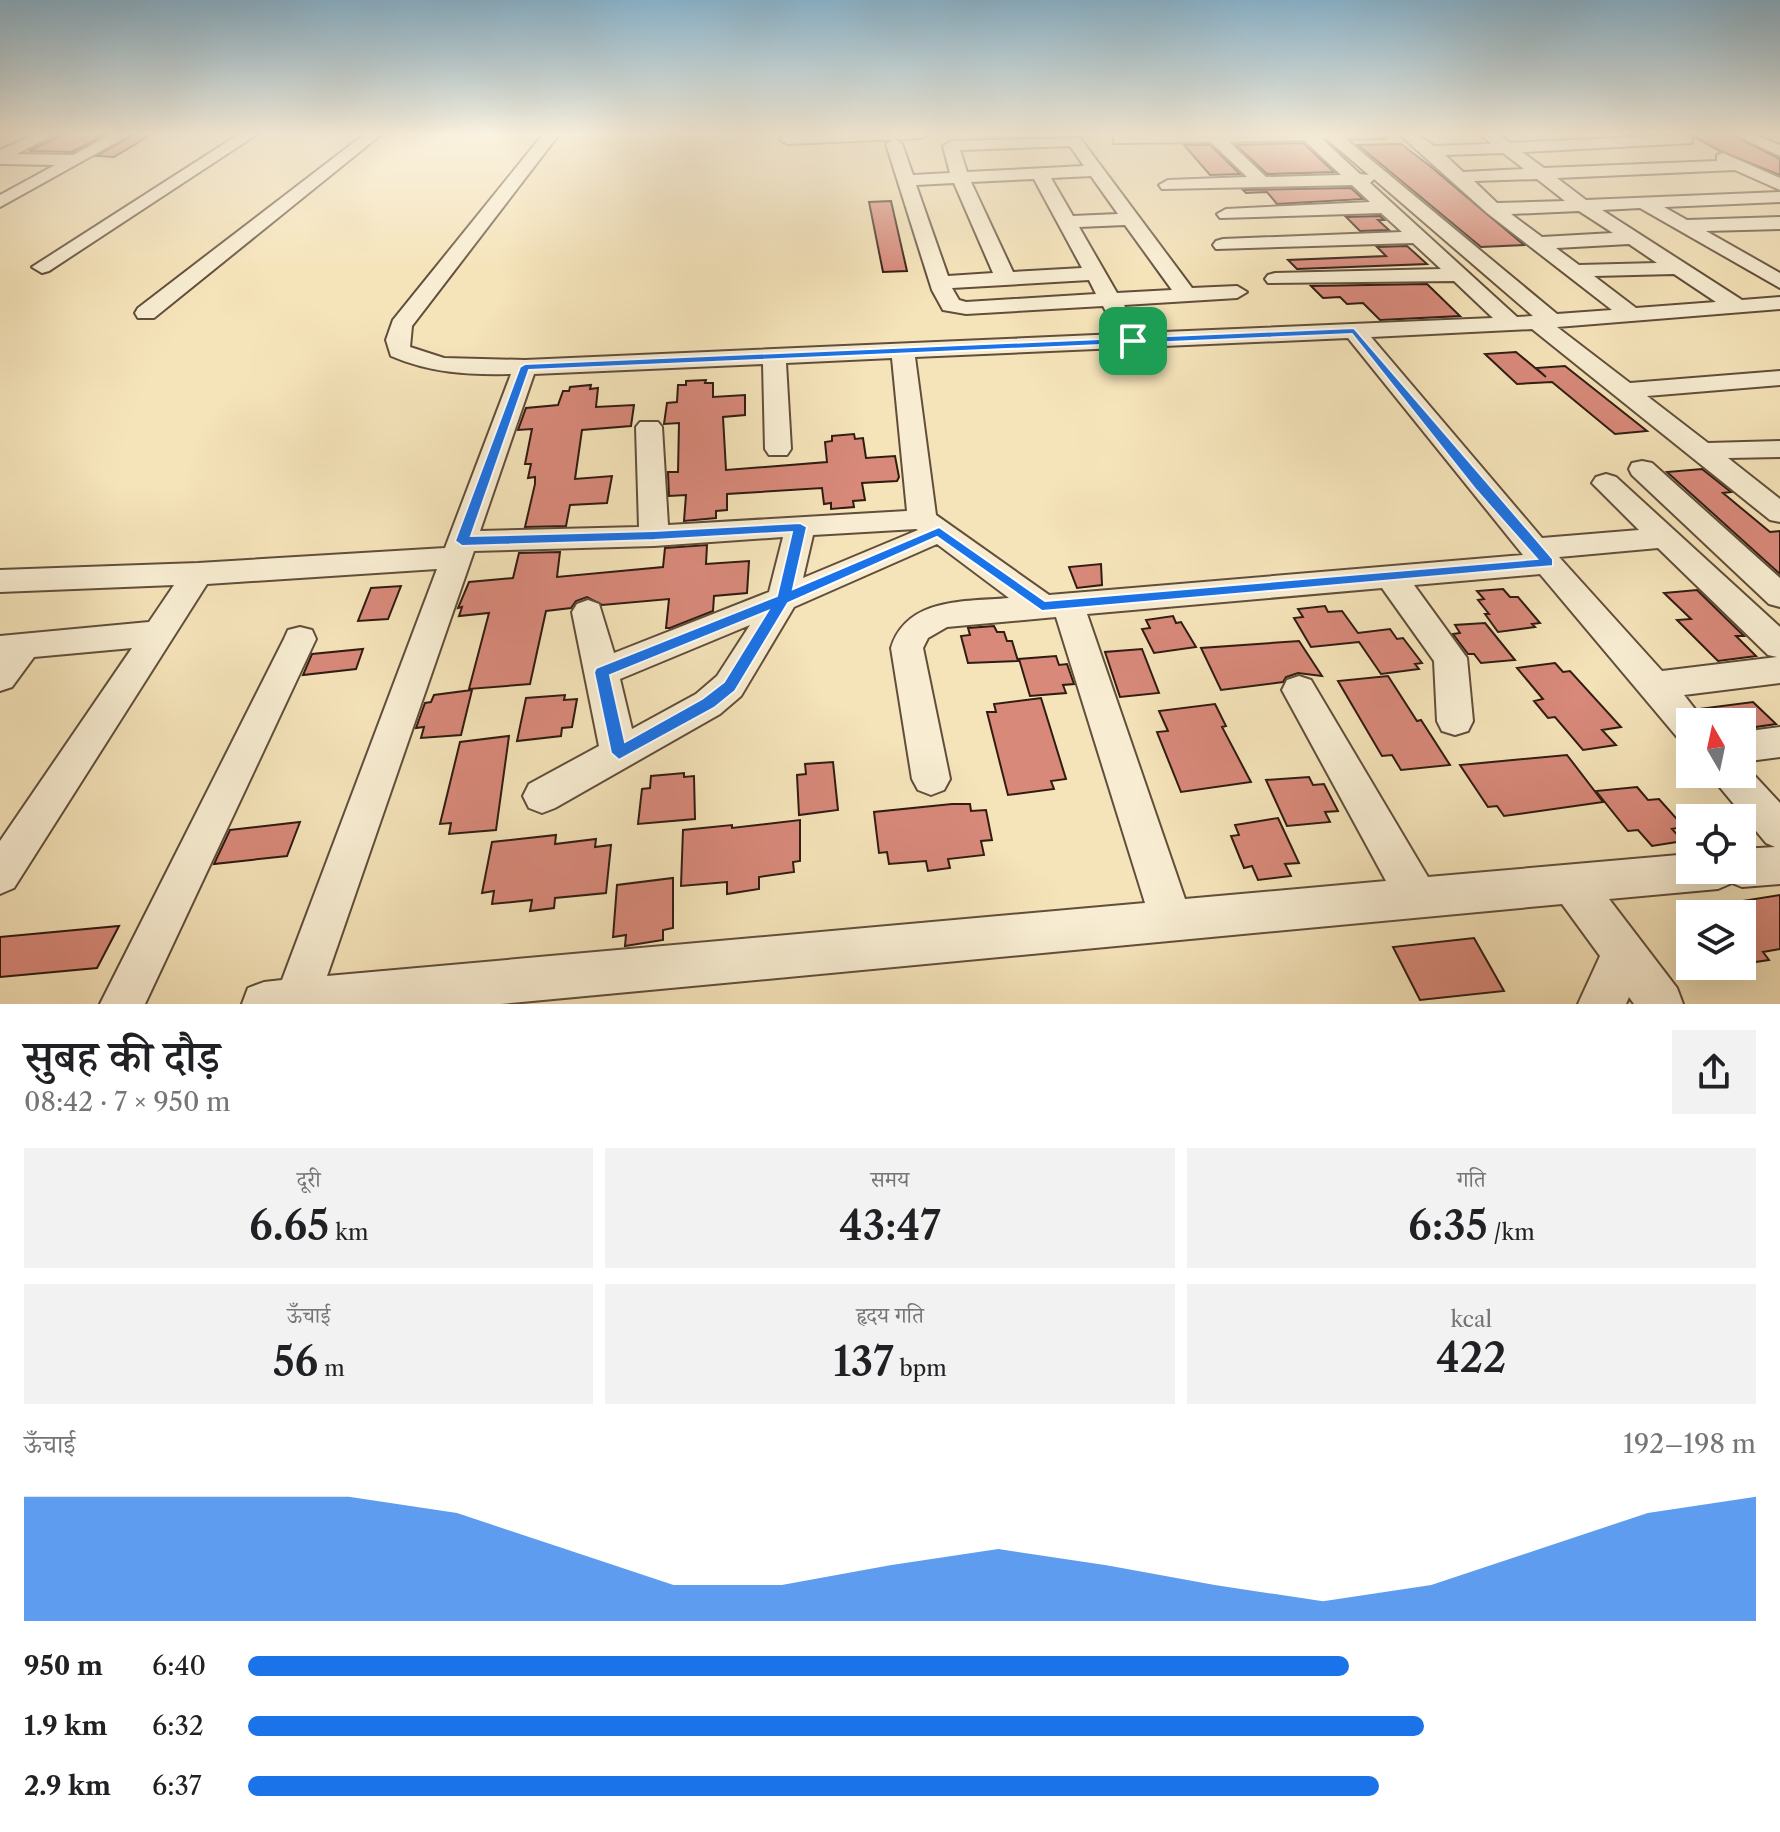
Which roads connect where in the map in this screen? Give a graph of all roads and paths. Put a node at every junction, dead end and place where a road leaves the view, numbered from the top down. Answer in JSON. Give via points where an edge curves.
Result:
{"nodes":[{"id":1,"x":39,"y":180,"type":"edge"},
{"id":2,"x":178,"y":180,"type":"edge"},
{"id":3,"x":315,"y":180,"type":"edge"},
{"id":4,"x":515,"y":180,"type":"edge"},
{"id":5,"x":907,"y":180,"type":"edge"},
{"id":6,"x":961,"y":180,"type":"edge"},
{"id":7,"x":1043,"y":180,"type":"edge"},
{"id":8,"x":1100,"y":180,"type":"edge"},
{"id":9,"x":1202,"y":180,"type":"edge"},
{"id":10,"x":1260,"y":180,"type":"edge"},
{"id":11,"x":1330,"y":180,"type":"edge"},
{"id":12,"x":1358,"y":180,"type":"edge"},
{"id":13,"x":1385,"y":180,"type":"edge"},
{"id":14,"x":1461,"y":180,"type":"edge"},
{"id":15,"x":1552,"y":180,"type":"edge"},
{"id":16,"x":1616,"y":180,"type":"edge"},
{"id":17,"x":1691,"y":180,"type":"edge"},
{"id":18,"x":1294,"y":181,"type":"joint"},
{"id":19,"x":1262,"y":182,"type":"junction"},
{"id":20,"x":1206,"y":184,"type":"junction"},
{"id":21,"x":1168,"y":185,"type":"dead end"},
{"id":22,"x":1780,"y":197,"type":"edge"},
{"id":23,"x":1726,"y":200,"type":"junction"},
{"id":24,"x":0,"y":202,"type":"edge"},
{"id":25,"x":1643,"y":203,"type":"junction"},
{"id":26,"x":1582,"y":205,"type":"junction"},
{"id":27,"x":1387,"y":207,"type":"junction"},
{"id":28,"x":1493,"y":209,"type":"junction"},
{"id":29,"x":1226,"y":214,"type":"dead end"},
{"id":30,"x":1128,"y":219,"type":"junction"},
{"id":31,"x":1067,"y":222,"type":"junction"},
{"id":32,"x":1780,"y":223,"type":"edge"},
{"id":33,"x":1692,"y":231,"type":"junction"},
{"id":34,"x":1419,"y":237,"type":"junction"},
{"id":35,"x":1634,"y":239,"type":"junction"},
{"id":36,"x":1537,"y":243,"type":"junction"},
{"id":37,"x":1223,"y":245,"type":"dead end"},
{"id":38,"x":42,"y":267,"type":"dead end"},
{"id":39,"x":1682,"y":270,"type":"junction"},
{"id":40,"x":1770,"y":270,"type":"edge"},
{"id":41,"x":1575,"y":271,"type":"junction"},
{"id":42,"x":1096,"y":273,"type":"junction"},
{"id":43,"x":1459,"y":275,"type":"junction"},
{"id":44,"x":1006,"y":279,"type":"junction"},
{"id":45,"x":1275,"y":279,"type":"dead end"},
{"id":46,"x":1780,"y":282,"type":"edge"},
{"id":47,"x":940,"y":283,"type":"junction"},
{"id":48,"x":1237,"y":292,"type":"dead end"},
{"id":49,"x":1186,"y":295,"type":"junction"},
{"id":50,"x":1110,"y":300,"type":"junction"},
{"id":51,"x":1780,"y":303,"type":"edge"},
{"id":52,"x":1737,"y":306,"type":"junction"},
{"id":53,"x":146,"y":313,"type":"dead end"},
{"id":54,"x":1632,"y":315,"type":"junction"},
{"id":55,"x":1545,"y":322,"type":"junction"},
{"id":56,"x":1512,"y":324,"type":"junction"},
{"id":57,"x":1354,"y":331,"type":"junction"},
{"id":58,"x":1133,"y":341,"type":"junction"},
{"id":59,"x":903,"y":352,"type":"junction"},
{"id":60,"x":774,"y":357,"type":"junction"},
{"id":61,"x":525,"y":367,"type":"junction"},
{"id":62,"x":1780,"y":378,"type":"edge"},
{"id":63,"x":1624,"y":391,"type":"junction"},
{"id":64,"x":649,"y":427,"type":"dead end"},
{"id":65,"x":778,"y":449,"type":"dead end"},
{"id":66,"x":1779,"y":449,"type":"edge"},
{"id":67,"x":1702,"y":451,"type":"junction"},
{"id":68,"x":1642,"y":469,"type":"dead end"},
{"id":69,"x":1606,"y":483,"type":"dead end"},
{"id":70,"x":1780,"y":513,"type":"edge"},
{"id":71,"x":930,"y":525,"type":"junction"},
{"id":72,"x":800,"y":527,"type":"junction"},
{"id":73,"x":654,"y":536,"type":"junction"},
{"id":74,"x":1665,"y":538,"type":"junction"},
{"id":75,"x":459,"y":549,"type":"junction"},
{"id":76,"x":1542,"y":556,"type":"junction"},
{"id":77,"x":198,"y":574,"type":"junction"},
{"id":78,"x":1390,"y":576,"type":"junction"},
{"id":79,"x":0,"y":581,"type":"edge"},
{"id":80,"x":1780,"y":596,"type":"edge"},
{"id":81,"x":783,"y":599,"type":"junction"},
{"id":82,"x":1055,"y":605,"type":"junction"},
{"id":83,"x":588,"y":612,"type":"dead end"},
{"id":84,"x":160,"y":633,"type":"junction"},
{"id":85,"x":300,"y":639,"type":"dead end"},
{"id":86,"x":1780,"y":646,"type":"edge"},
{"id":87,"x":12,"y":647,"type":"edge"},
{"id":88,"x":1780,"y":670,"type":"edge"},
{"id":89,"x":601,"y":672,"type":"junction"},
{"id":90,"x":0,"y":678,"type":"edge"},
{"id":91,"x":1653,"y":686,"type":"junction"},
{"id":92,"x":1299,"y":690,"type":"dead end"},
{"id":93,"x":1676,"y":711,"type":"edge"},
{"id":94,"x":1455,"y":721,"type":"dead end"},
{"id":95,"x":1780,"y":742,"type":"edge"},
{"id":96,"x":1756,"y":745,"type":"edge"},
{"id":97,"x":619,"y":753,"type":"junction"},
{"id":98,"x":931,"y":779,"type":"dead end"},
{"id":99,"x":1743,"y":788,"type":"edge"},
{"id":100,"x":542,"y":796,"type":"dead end"},
{"id":101,"x":1780,"y":831,"type":"edge"},
{"id":102,"x":1780,"y":865,"type":"edge"},
{"id":103,"x":1756,"y":867,"type":"edge"},
{"id":104,"x":1676,"y":874,"type":"edge"},
{"id":105,"x":0,"y":875,"type":"edge"},
{"id":106,"x":1572,"y":883,"type":"junction"},
{"id":107,"x":1417,"y":898,"type":"junction"},
{"id":108,"x":1172,"y":921,"type":"junction"},
{"id":109,"x":1623,"y":952,"type":"junction"},
{"id":110,"x":299,"y":1002,"type":"edge"},
{"id":111,"x":122,"y":1004,"type":"edge"},
{"id":112,"x":1600,"y":1004,"type":"edge"},
{"id":113,"x":1661,"y":1004,"type":"edge"}],
"edges":[{"from":1,"to":24,"type":"street"},
{"from":2,"to":38,"type":"street"},
{"from":3,"to":53,"type":"street"},
{"from":4,"to":61,"type":"street","via":[[401,325],[397,340],[399,351],[431,363]]},
{"from":5,"to":47,"type":"street"},
{"from":6,"to":44,"type":"street"},
{"from":7,"to":31,"type":"street"},
{"from":8,"to":30,"type":"street"},
{"from":9,"to":20,"type":"street"},
{"from":10,"to":19,"type":"street"},
{"from":11,"to":18,"type":"street"},
{"from":12,"to":27,"type":"street"},
{"from":13,"to":55,"type":"street"},
{"from":14,"to":28,"type":"street"},
{"from":15,"to":26,"type":"street"},
{"from":16,"to":25,"type":"street"},
{"from":17,"to":23,"type":"street"},
{"from":18,"to":19,"type":"street"},
{"from":19,"to":20,"type":"street"},
{"from":20,"to":21,"type":"street"},
{"from":22,"to":23,"type":"street"},
{"from":23,"to":25,"type":"street"},
{"from":25,"to":26,"type":"street"},
{"from":25,"to":33,"type":"street"},
{"from":26,"to":28,"type":"street"},
{"from":26,"to":35,"type":"street"},
{"from":27,"to":29,"type":"street"},
{"from":27,"to":34,"type":"street"},
{"from":28,"to":36,"type":"street"},
{"from":30,"to":31,"type":"street"},
{"from":30,"to":49,"type":"street"},
{"from":31,"to":42,"type":"street"},
{"from":32,"to":33,"type":"street"},
{"from":33,"to":35,"type":"street"},
{"from":33,"to":40,"type":"street"},
{"from":34,"to":37,"type":"street"},
{"from":34,"to":43,"type":"street"},
{"from":35,"to":36,"type":"street"},
{"from":35,"to":39,"type":"street"},
{"from":36,"to":41,"type":"street"},
{"from":39,"to":40,"type":"street"},
{"from":39,"to":41,"type":"street"},
{"from":39,"to":52,"type":"street"},
{"from":40,"to":46,"type":"street"},
{"from":41,"to":54,"type":"street"},
{"from":42,"to":44,"type":"street"},
{"from":42,"to":50,"type":"street"},
{"from":43,"to":45,"type":"street"},
{"from":43,"to":56,"type":"street"},
{"from":44,"to":47,"type":"street"},
{"from":47,"to":50,"type":"street","via":[[951,305],[966,308]]},
{"from":48,"to":49,"type":"street"},
{"from":49,"to":50,"type":"street"},
{"from":50,"to":58,"type":"street"},
{"from":51,"to":52,"type":"street"},
{"from":52,"to":54,"type":"street"},
{"from":54,"to":55,"type":"street"},
{"from":55,"to":56,"type":"street"},
{"from":55,"to":63,"type":"street"},
{"from":56,"to":57,"type":"street"},
{"from":57,"to":58,"type":"street"},
{"from":57,"to":76,"type":"street"},
{"from":58,"to":59,"type":"street"},
{"from":59,"to":60,"type":"street"},
{"from":59,"to":71,"type":"street"},
{"from":60,"to":61,"type":"street"},
{"from":60,"to":65,"type":"street"},
{"from":61,"to":75,"type":"street"},
{"from":62,"to":63,"type":"street"},
{"from":63,"to":67,"type":"street"},
{"from":64,"to":73,"type":"street"},
{"from":66,"to":67,"type":"street"},
{"from":67,"to":70,"type":"street"},
{"from":68,"to":80,"type":"street"},
{"from":69,"to":74,"type":"street"},
{"from":71,"to":72,"type":"street"},
{"from":71,"to":81,"type":"street"},
{"from":71,"to":82,"type":"street"},
{"from":72,"to":73,"type":"street"},
{"from":72,"to":81,"type":"street"},
{"from":73,"to":75,"type":"street"},
{"from":74,"to":76,"type":"street"},
{"from":74,"to":86,"type":"street"},
{"from":75,"to":77,"type":"street"},
{"from":75,"to":110,"type":"street"},
{"from":76,"to":78,"type":"street"},
{"from":76,"to":91,"type":"street"},
{"from":77,"to":79,"type":"street"},
{"from":77,"to":84,"type":"street"},
{"from":78,"to":82,"type":"street"},
{"from":78,"to":94,"type":"street","via":[[1450,658]]},
{"from":81,"to":89,"type":"street"},
{"from":81,"to":97,"type":"street","via":[[729,686],[708,704]]},
{"from":82,"to":98,"type":"street","via":[[946,615],[924,621],[910,635],[907,648]]},
{"from":82,"to":108,"type":"street"},
{"from":83,"to":89,"type":"street"},
{"from":84,"to":87,"type":"street"},
{"from":84,"to":105,"type":"street"},
{"from":85,"to":111,"type":"street"},
{"from":87,"to":90,"type":"street"},
{"from":88,"to":91,"type":"street"},
{"from":89,"to":97,"type":"street"},
{"from":91,"to":93,"type":"street"},
{"from":92,"to":107,"type":"street"},
{"from":95,"to":96,"type":"street"},
{"from":97,"to":100,"type":"street"},
{"from":99,"to":101,"type":"street"},
{"from":102,"to":103,"type":"street"},
{"from":104,"to":106,"type":"street"},
{"from":106,"to":107,"type":"street"},
{"from":106,"to":109,"type":"street"},
{"from":107,"to":108,"type":"street"},
{"from":108,"to":110,"type":"street"},
{"from":109,"to":112,"type":"street"},
{"from":109,"to":113,"type":"street"}]}
